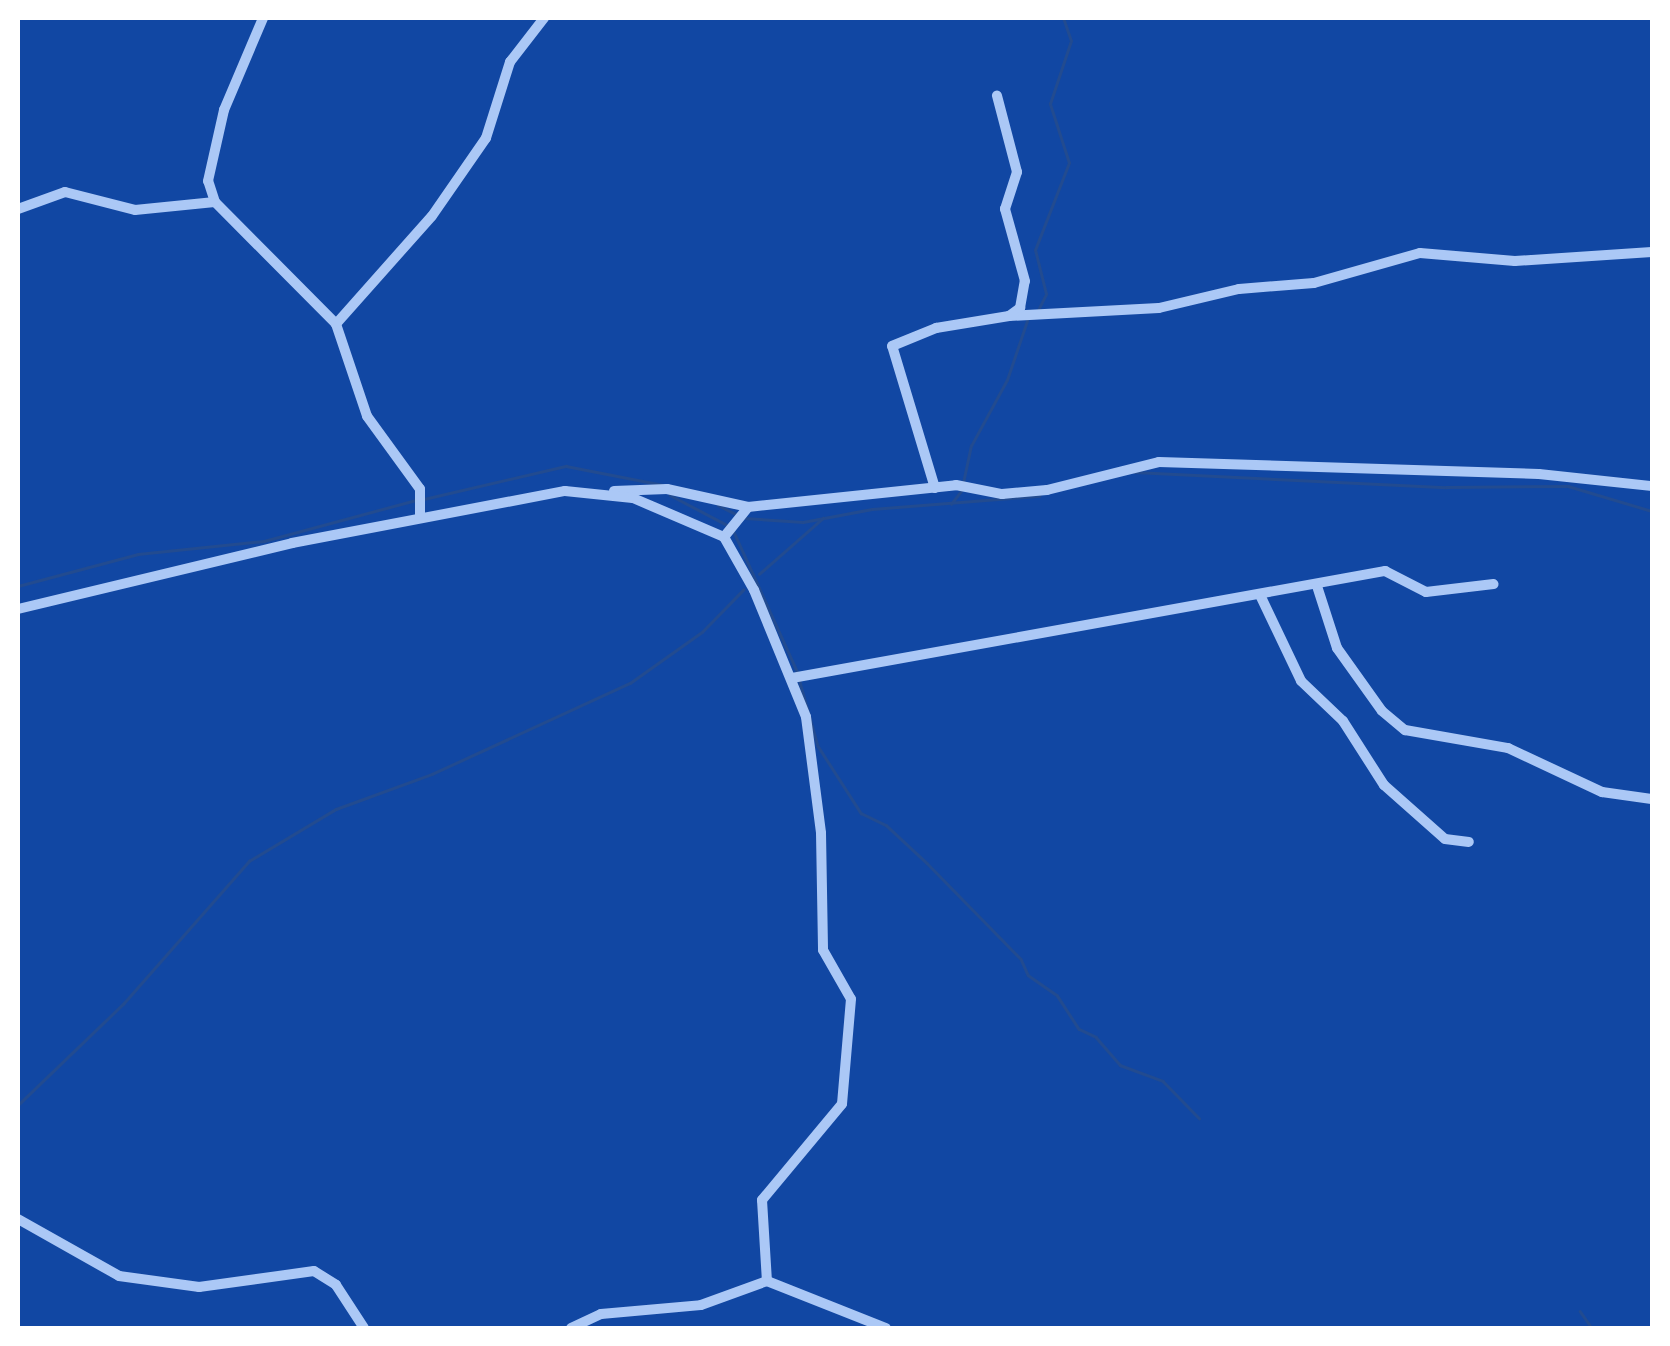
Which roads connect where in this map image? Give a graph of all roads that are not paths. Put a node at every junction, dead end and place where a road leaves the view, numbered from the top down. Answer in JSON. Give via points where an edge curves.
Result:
{"nodes":[{"id":1,"x":264,"y":18,"type":"edge"},
{"id":2,"x":544,"y":18,"type":"edge"},
{"id":3,"x":997,"y":96,"type":"dead end"},
{"id":4,"x":215,"y":202,"type":"junction"},
{"id":5,"x":18,"y":209,"type":"edge"},
{"id":6,"x":1652,"y":252,"type":"edge"},
{"id":7,"x":1009,"y":316,"type":"junction"},
{"id":8,"x":336,"y":324,"type":"junction"},
{"id":9,"x":1652,"y":486,"type":"edge"},
{"id":10,"x":935,"y":488,"type":"junction"},
{"id":11,"x":606,"y":492,"type":"junction"},
{"id":12,"x":748,"y":506,"type":"junction"},
{"id":13,"x":420,"y":517,"type":"junction"},
{"id":14,"x":724,"y":536,"type":"junction"},
{"id":15,"x":1494,"y":584,"type":"dead end"},
{"id":16,"x":1317,"y":586,"type":"junction"},
{"id":17,"x":1261,"y":597,"type":"junction"},
{"id":18,"x":18,"y":609,"type":"edge"},
{"id":19,"x":792,"y":678,"type":"junction"},
{"id":20,"x":1652,"y":799,"type":"edge"},
{"id":21,"x":1469,"y":842,"type":"dead end"},
{"id":22,"x":18,"y":1219,"type":"edge"},
{"id":23,"x":767,"y":1282,"type":"junction"},
{"id":24,"x":364,"y":1328,"type":"edge"},
{"id":25,"x":572,"y":1328,"type":"edge"},
{"id":26,"x":886,"y":1328,"type":"edge"}],
"edges":[{"from":1,"to":4,"type":"street","via":[[227,100],[208,181]]},
{"from":2,"to":8,"type":"street","via":[[510,62],[486,138],[413,239]]},
{"from":3,"to":7,"type":"street","via":[[1017,172],[1006,219],[1024,281],[1020,308]]},
{"from":4,"to":5,"type":"street","via":[[135,210],[64,192]]},
{"from":4,"to":8,"type":"street"},
{"from":6,"to":7,"type":"street","via":[[1515,261],[1420,253],[1314,283],[1238,289],[1159,308]]},
{"from":7,"to":10,"type":"street","via":[[936,328],[892,346]]},
{"from":8,"to":13,"type":"street","via":[[368,416],[420,489]]},
{"from":9,"to":10,"type":"street","via":[[1539,474],[1159,462],[1047,490]]},
{"from":10,"to":12,"type":"street"},
{"from":11,"to":12,"type":"street","via":[[667,489]]},
{"from":11,"to":13,"type":"street","via":[[565,490]]},
{"from":11,"to":14,"type":"street"},
{"from":12,"to":14,"type":"street"},
{"from":13,"to":18,"type":"street"},
{"from":14,"to":19,"type":"street"},
{"from":15,"to":16,"type":"street","via":[[1426,592],[1385,571]]},
{"from":16,"to":17,"type":"street"},
{"from":16,"to":20,"type":"street","via":[[1338,648],[1382,711],[1405,730],[1508,748],[1602,792]]},
{"from":17,"to":19,"type":"street"},
{"from":17,"to":21,"type":"street","via":[[1301,681],[1343,720],[1384,785],[1438,834]]},
{"from":19,"to":23,"type":"street","via":[[816,777],[823,950],[851,999],[842,1104],[762,1200]]},
{"from":22,"to":24,"type":"street","via":[[119,1276],[199,1287],[314,1270],[336,1286]]},
{"from":23,"to":25,"type":"street","via":[[700,1305],[601,1314]]},
{"from":23,"to":26,"type":"street"}]}
